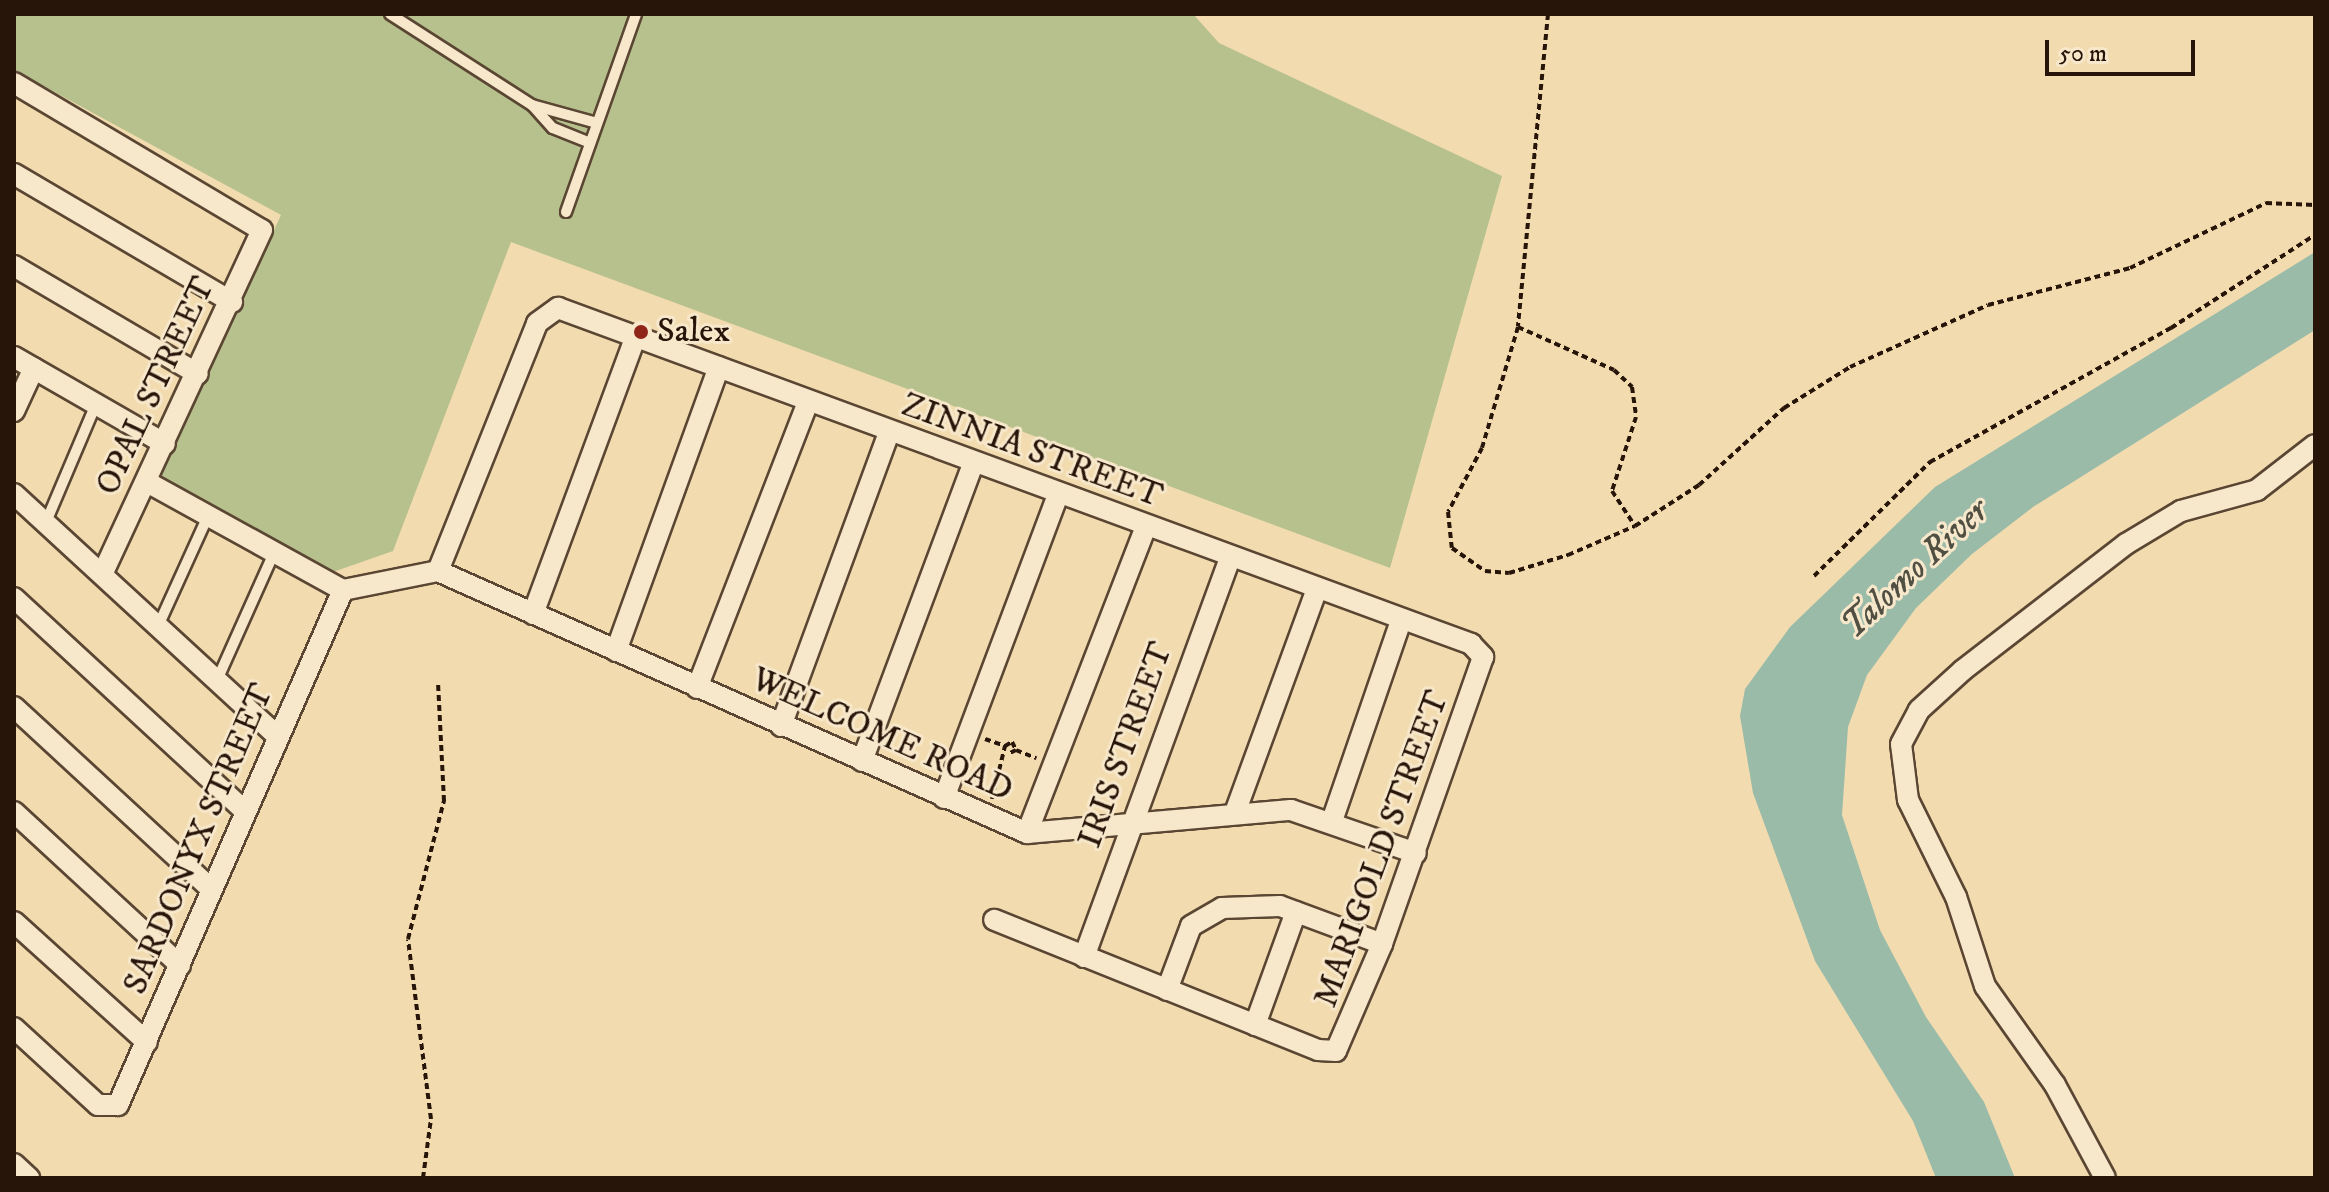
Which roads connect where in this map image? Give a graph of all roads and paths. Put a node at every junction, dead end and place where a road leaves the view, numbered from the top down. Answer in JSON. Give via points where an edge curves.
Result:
{"nodes":[{"id":1,"x":390,"y":14,"type":"edge"},
{"id":2,"x":636,"y":14,"type":"edge"},
{"id":3,"x":1548,"y":14,"type":"edge"},
{"id":4,"x":14,"y":83,"type":"edge"},
{"id":5,"x":532,"y":105,"type":"junction"},
{"id":6,"x":597,"y":123,"type":"junction"},
{"id":7,"x":590,"y":143,"type":"junction"},
{"id":8,"x":14,"y":174,"type":"edge"},
{"id":9,"x":2315,"y":205,"type":"edge"},
{"id":10,"x":566,"y":212,"type":"dead end"},
{"id":11,"x":2315,"y":235,"type":"edge"},
{"id":12,"x":14,"y":266,"type":"edge"},
{"id":13,"x":232,"y":302,"type":"junction"},
{"id":14,"x":1518,"y":327,"type":"junction"},
{"id":15,"x":636,"y":336,"type":"junction"},
{"id":16,"x":14,"y":357,"type":"edge"},
{"id":17,"x":719,"y":367,"type":"junction"},
{"id":18,"x":34,"y":368,"type":"junction"},
{"id":19,"x":198,"y":374,"type":"junction"},
{"id":20,"x":808,"y":402,"type":"junction"},
{"id":21,"x":96,"y":404,"type":"junction"},
{"id":22,"x":14,"y":411,"type":"edge"},
{"id":23,"x":889,"y":433,"type":"junction"},
{"id":24,"x":165,"y":444,"type":"junction"},
{"id":25,"x":2315,"y":445,"type":"edge"},
{"id":26,"x":973,"y":464,"type":"junction"},
{"id":27,"x":147,"y":482,"type":"junction"},
{"id":28,"x":14,"y":494,"type":"edge"},
{"id":29,"x":1058,"y":495,"type":"junction"},
{"id":30,"x":208,"y":516,"type":"junction"},
{"id":31,"x":46,"y":522,"type":"junction"},
{"id":32,"x":1146,"y":526,"type":"junction"},
{"id":33,"x":1635,"y":526,"type":"junction"},
{"id":34,"x":274,"y":553,"type":"junction"},
{"id":35,"x":1230,"y":557,"type":"junction"},
{"id":36,"x":438,"y":571,"type":"junction"},
{"id":37,"x":103,"y":573,"type":"junction"},
{"id":38,"x":1814,"y":576,"type":"dead end"},
{"id":39,"x":1317,"y":589,"type":"junction"},
{"id":40,"x":343,"y":590,"type":"junction"},
{"id":41,"x":14,"y":598,"type":"edge"},
{"id":42,"x":533,"y":614,"type":"junction"},
{"id":43,"x":1401,"y":621,"type":"junction"},
{"id":44,"x":159,"y":624,"type":"junction"},
{"id":45,"x":616,"y":651,"type":"junction"},
{"id":46,"x":1484,"y":668,"type":"joint"},
{"id":47,"x":218,"y":678,"type":"junction"},
{"id":48,"x":438,"y":682,"type":"dead end"},
{"id":49,"x":697,"y":688,"type":"junction"},
{"id":50,"x":14,"y":707,"type":"edge"},
{"id":51,"x":781,"y":726,"type":"junction"},
{"id":52,"x":277,"y":736,"type":"junction"},
{"id":53,"x":1008,"y":754,"type":"dead end"},
{"id":54,"x":862,"y":761,"type":"junction"},
{"id":55,"x":944,"y":798,"type":"junction"},
{"id":56,"x":244,"y":810,"type":"junction"},
{"id":57,"x":1236,"y":810,"type":"junction"},
{"id":58,"x":14,"y":812,"type":"edge"},
{"id":59,"x":985,"y":817,"type":"junction"},
{"id":60,"x":1332,"y":821,"type":"junction"},
{"id":61,"x":1129,"y":824,"type":"junction"},
{"id":62,"x":1027,"y":833,"type":"junction"},
{"id":63,"x":1416,"y":853,"type":"junction"},
{"id":64,"x":210,"y":888,"type":"junction"},
{"id":65,"x":1296,"y":912,"type":"junction"},
{"id":66,"x":994,"y":920,"type":"dead end"},
{"id":67,"x":14,"y":922,"type":"edge"},
{"id":68,"x":1382,"y":944,"type":"junction"},
{"id":69,"x":1084,"y":957,"type":"junction"},
{"id":70,"x":180,"y":965,"type":"junction"},
{"id":71,"x":1167,"y":990,"type":"junction"},
{"id":72,"x":1255,"y":1025,"type":"junction"},
{"id":73,"x":14,"y":1028,"type":"edge"},
{"id":74,"x":147,"y":1042,"type":"junction"},
{"id":75,"x":14,"y":1164,"type":"edge"},
{"id":76,"x":29,"y":1178,"type":"edge"},
{"id":77,"x":423,"y":1178,"type":"edge"},
{"id":78,"x":2105,"y":1178,"type":"edge"}],
"edges":[{"from":1,"to":5,"type":"lane"},
{"from":2,"to":6,"type":"lane"},
{"from":3,"to":14,"type":"path"},
{"from":4,"to":13,"type":"street","name":"OPAL STREET","via":[[261,226]]},
{"from":5,"to":6,"type":"lane"},
{"from":5,"to":7,"type":"lane","via":[[553,128]]},
{"from":6,"to":7,"type":"lane"},
{"from":7,"to":10,"type":"lane"},
{"from":8,"to":13,"type":"street"},
{"from":9,"to":33,"type":"path","via":[[2266,203],[2240,212],[2130,268],[1988,305],[1850,367],[1784,408],[1699,485]]},
{"from":11,"to":38,"type":"path","via":[[2171,328],[1930,462]]},
{"from":12,"to":19,"type":"street"},
{"from":13,"to":19,"type":"street","name":"OPAL STREET"},
{"from":14,"to":33,"type":"path","via":[[1614,370],[1632,387],[1636,417],[1612,491]]},
{"from":14,"to":33,"type":"path","via":[[1482,448],[1448,512],[1452,548],[1485,571],[1509,573]]},
{"from":15,"to":17,"type":"street","name":"ZINNIA STREET"},
{"from":15,"to":36,"type":"street","name":"ZINNIA STREET","via":[[546,310]]},
{"from":15,"to":42,"type":"street"},
{"from":16,"to":18,"type":"street"},
{"from":17,"to":20,"type":"street","name":"ZINNIA STREET"},
{"from":17,"to":45,"type":"street"},
{"from":18,"to":21,"type":"street"},
{"from":18,"to":22,"type":"street"},
{"from":19,"to":24,"type":"street","name":"OPAL STREET"},
{"from":20,"to":23,"type":"street","name":"ZINNIA STREET"},
{"from":20,"to":49,"type":"street"},
{"from":21,"to":24,"type":"street"},
{"from":21,"to":31,"type":"lane"},
{"from":23,"to":26,"type":"street","name":"ZINNIA STREET"},
{"from":23,"to":51,"type":"street"},
{"from":24,"to":27,"type":"street","name":"OPAL STREET"},
{"from":25,"to":78,"type":"street","via":[[2257,490],[2181,511],[2126,544],[1940,690],[1901,744],[1908,800],[1956,897],[1985,986],[2055,1085]]},
{"from":26,"to":29,"type":"street","name":"ZINNIA STREET"},
{"from":26,"to":54,"type":"street"},
{"from":27,"to":30,"type":"street"},
{"from":27,"to":37,"type":"street","name":"OPAL STREET"},
{"from":28,"to":31,"type":"street"},
{"from":29,"to":32,"type":"street","name":"ZINNIA STREET"},
{"from":29,"to":55,"type":"street"},
{"from":30,"to":34,"type":"street"},
{"from":30,"to":44,"type":"lane"},
{"from":31,"to":37,"type":"street"},
{"from":32,"to":35,"type":"street","name":"ZINNIA STREET"},
{"from":32,"to":62,"type":"street"},
{"from":34,"to":40,"type":"street"},
{"from":34,"to":47,"type":"lane"},
{"from":35,"to":39,"type":"street","name":"ZINNIA STREET"},
{"from":35,"to":61,"type":"street","name":"IRIS STREET"},
{"from":36,"to":40,"type":"street"},
{"from":36,"to":42,"type":"street","name":"WELCOME ROAD"},
{"from":37,"to":44,"type":"street"},
{"from":39,"to":43,"type":"street","name":"ZINNIA STREET"},
{"from":39,"to":57,"type":"street"},
{"from":40,"to":52,"type":"street","name":"SARDONYX STREET"},
{"from":41,"to":56,"type":"street"},
{"from":42,"to":45,"type":"street","name":"WELCOME ROAD"},
{"from":43,"to":46,"type":"street","name":"ZINNIA STREET","via":[[1471,644]]},
{"from":43,"to":60,"type":"street"},
{"from":44,"to":47,"type":"street"},
{"from":45,"to":49,"type":"street","name":"WELCOME ROAD"},
{"from":46,"to":63,"type":"street","name":"MARIGOLD STREET"},
{"from":47,"to":52,"type":"street"},
{"from":48,"to":77,"type":"path","via":[[444,801],[408,939],[431,1119]]},
{"from":49,"to":51,"type":"street","name":"WELCOME ROAD"},
{"from":50,"to":64,"type":"street"},
{"from":51,"to":54,"type":"street","name":"WELCOME ROAD"},
{"from":52,"to":56,"type":"street","name":"SARDONYX STREET"},
{"from":53,"to":59,"type":"path"},
{"from":54,"to":55,"type":"street","name":"WELCOME ROAD"},
{"from":55,"to":59,"type":"street","name":"WELCOME ROAD"},
{"from":56,"to":64,"type":"street","name":"SARDONYX STREET"},
{"from":57,"to":60,"type":"street","name":"WELCOME ROAD","via":[[1291,810]]},
{"from":57,"to":61,"type":"street","name":"WELCOME ROAD"},
{"from":58,"to":70,"type":"street"},
{"from":59,"to":62,"type":"street","name":"WELCOME ROAD"},
{"from":60,"to":63,"type":"street","name":"WELCOME ROAD"},
{"from":61,"to":62,"type":"street","name":"WELCOME ROAD"},
{"from":61,"to":69,"type":"street","name":"IRIS STREET"},
{"from":63,"to":68,"type":"street","name":"MARIGOLD STREET"},
{"from":64,"to":70,"type":"street","name":"SARDONYX STREET"},
{"from":65,"to":68,"type":"street"},
{"from":65,"to":71,"type":"street","via":[[1268,904],[1206,912],[1191,926]]},
{"from":65,"to":72,"type":"street"},
{"from":66,"to":69,"type":"street"},
{"from":67,"to":74,"type":"street"},
{"from":68,"to":72,"type":"street","name":"MARIGOLD STREET","via":[[1336,1051]]},
{"from":69,"to":71,"type":"street"},
{"from":70,"to":74,"type":"street","name":"SARDONYX STREET"},
{"from":71,"to":72,"type":"street"},
{"from":73,"to":74,"type":"street","name":"SARDONYX STREET","via":[[111,1110]]},
{"from":75,"to":76,"type":"street"}]}
